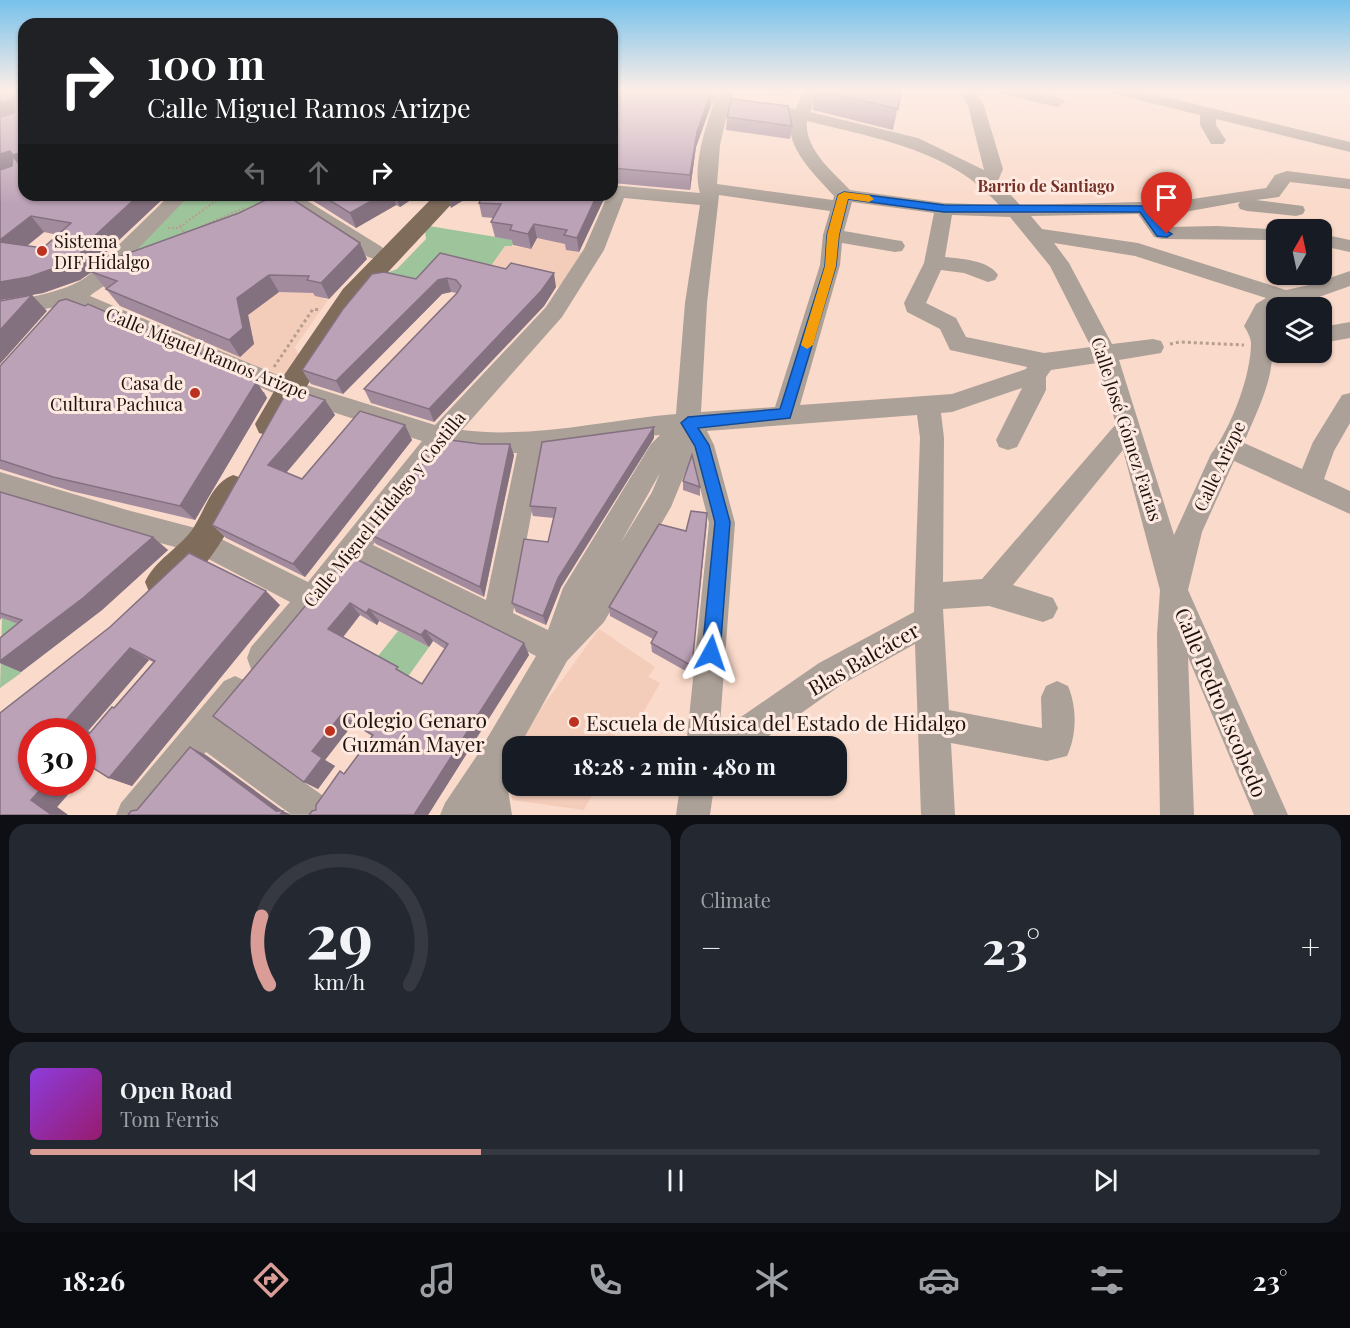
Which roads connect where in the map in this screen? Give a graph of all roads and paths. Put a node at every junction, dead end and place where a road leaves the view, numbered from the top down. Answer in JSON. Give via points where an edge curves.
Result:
{"nodes":[{"id":1,"x":714,"y":129,"type":"edge"},
{"id":2,"x":798,"y":129,"type":"edge"},
{"id":3,"x":862,"y":129,"type":"edge"},
{"id":4,"x":983,"y":129,"type":"edge"},
{"id":5,"x":1211,"y":129,"type":"edge"},
{"id":6,"x":1275,"y":129,"type":"edge"},
{"id":7,"x":1217,"y":140,"type":"dead end"},
{"id":8,"x":1350,"y":147,"type":"edge"},
{"id":9,"x":989,"y":182,"type":"junction"},
{"id":10,"x":1350,"y":184,"type":"edge"},
{"id":11,"x":618,"y":192,"type":"edge"},
{"id":12,"x":708,"y":194,"type":"junction"},
{"id":13,"x":175,"y":201,"type":"edge"},
{"id":14,"x":181,"y":201,"type":"edge"},
{"id":15,"x":216,"y":201,"type":"edge"},
{"id":16,"x":242,"y":201,"type":"edge"},
{"id":17,"x":252,"y":201,"type":"edge"},
{"id":18,"x":273,"y":201,"type":"edge"},
{"id":19,"x":299,"y":201,"type":"edge"},
{"id":20,"x":441,"y":201,"type":"edge"},
{"id":21,"x":614,"y":201,"type":"edge"},
{"id":22,"x":842,"y":201,"type":"junction"},
{"id":23,"x":1222,"y":201,"type":"junction"},
{"id":24,"x":247,"y":208,"type":"junction"},
{"id":25,"x":944,"y":209,"type":"junction"},
{"id":26,"x":1144,"y":209,"type":"junction"},
{"id":27,"x":1296,"y":210,"type":"dead end"},
{"id":28,"x":1012,"y":211,"type":"junction"},
{"id":29,"x":1036,"y":234,"type":"junction"},
{"id":30,"x":1266,"y":234,"type":"edge"},
{"id":31,"x":833,"y":235,"type":"junction"},
{"id":32,"x":1332,"y":242,"type":"edge"},
{"id":33,"x":895,"y":246,"type":"dead end"},
{"id":34,"x":1350,"y":246,"type":"edge"},
{"id":35,"x":375,"y":252,"type":"dead end"},
{"id":36,"x":148,"y":257,"type":"edge"},
{"id":37,"x":1034,"y":260,"type":"dead end"},
{"id":38,"x":1059,"y":262,"type":"junction"},
{"id":39,"x":934,"y":263,"type":"junction"},
{"id":40,"x":988,"y":275,"type":"dead end"},
{"id":41,"x":1350,"y":278,"type":"edge"},
{"id":42,"x":88,"y":289,"type":"junction"},
{"id":43,"x":1286,"y":297,"type":"joint"},
{"id":44,"x":1266,"y":308,"type":"edge"},
{"id":45,"x":324,"y":310,"type":"dead end"},
{"id":46,"x":0,"y":312,"type":"edge"},
{"id":47,"x":53,"y":325,"type":"edge"},
{"id":48,"x":1334,"y":333,"type":"edge"},
{"id":49,"x":1266,"y":341,"type":"edge"},
{"id":50,"x":1266,"y":342,"type":"edge"},
{"id":51,"x":1266,"y":346,"type":"edge"},
{"id":52,"x":1153,"y":347,"type":"joint"},
{"id":53,"x":1350,"y":352,"type":"edge"},
{"id":54,"x":1106,"y":354,"type":"junction"},
{"id":55,"x":1039,"y":369,"type":"junction"},
{"id":56,"x":279,"y":382,"type":"junction"},
{"id":57,"x":368,"y":387,"type":"edge"},
{"id":58,"x":1350,"y":402,"type":"edge"},
{"id":59,"x":928,"y":406,"type":"junction"},
{"id":60,"x":348,"y":408,"type":"junction"},
{"id":61,"x":785,"y":414,"type":"junction"},
{"id":62,"x":688,"y":423,"type":"junction"},
{"id":63,"x":1129,"y":426,"type":"junction"},
{"id":64,"x":440,"y":437,"type":"junction"},
{"id":65,"x":1008,"y":440,"type":"dead end"},
{"id":66,"x":532,"y":443,"type":"junction"},
{"id":67,"x":1230,"y":448,"type":"junction"},
{"id":68,"x":0,"y":483,"type":"edge"},
{"id":69,"x":1309,"y":484,"type":"junction"},
{"id":70,"x":1350,"y":503,"type":"edge"},
{"id":71,"x":203,"y":542,"type":"junction"},
{"id":72,"x":354,"y":549,"type":"junction"},
{"id":73,"x":1174,"y":590,"type":"junction"},
{"id":74,"x":989,"y":592,"type":"junction"},
{"id":75,"x":311,"y":598,"type":"junction"},
{"id":76,"x":140,"y":603,"type":"edge"},
{"id":77,"x":1043,"y":608,"type":"dead end"},
{"id":78,"x":929,"y":609,"type":"junction"},
{"id":79,"x":497,"y":620,"type":"junction"},
{"id":80,"x":556,"y":650,"type":"junction"},
{"id":81,"x":1057,"y":697,"type":"dead end"},
{"id":82,"x":933,"y":723,"type":"junction"},
{"id":83,"x":206,"y":728,"type":"junction"},
{"id":84,"x":703,"y":736,"type":"edge"},
{"id":85,"x":738,"y":736,"type":"edge"},
{"id":86,"x":488,"y":769,"type":"junction"},
{"id":87,"x":696,"y":796,"type":"edge"},
{"id":88,"x":133,"y":815,"type":"edge"},
{"id":89,"x":311,"y":815,"type":"edge"},
{"id":90,"x":457,"y":815,"type":"edge"},
{"id":91,"x":495,"y":815,"type":"edge"},
{"id":92,"x":693,"y":815,"type":"edge"},
{"id":93,"x":938,"y":815,"type":"edge"},
{"id":94,"x":1177,"y":815,"type":"edge"},
{"id":95,"x":1271,"y":815,"type":"edge"}],
"edges":[{"from":1,"to":12,"type":"street"},
{"from":2,"to":22,"type":"street"},
{"from":3,"to":9,"type":"street","name":"Calle José Gómez Farías","via":[[912,142]]},
{"from":4,"to":9,"type":"street","via":[[994,169]]},
{"from":5,"to":7,"type":"street"},
{"from":6,"to":8,"type":"street"},
{"from":9,"to":28,"type":"street","name":"Calle José Gómez Farías"},
{"from":10,"to":23,"type":"street","via":[[1287,176],[1272,193]]},
{"from":11,"to":12,"type":"street"},
{"from":12,"to":22,"type":"street"},
{"from":12,"to":62,"type":"street"},
{"from":13,"to":42,"type":"street"},
{"from":14,"to":42,"type":"street"},
{"from":15,"to":24,"type":"path","via":[[185,223],[182,228],[186,235]]},
{"from":16,"to":24,"type":"path"},
{"from":17,"to":24,"type":"path"},
{"from":18,"to":24,"type":"street"},
{"from":19,"to":35,"type":"street"},
{"from":20,"to":56,"type":"main road","via":[[352,295]]},
{"from":21,"to":64,"type":"street","name":"Calle Miguel Hidalgo y Costilla","via":[[594,250],[554,312]]},
{"from":22,"to":25,"type":"street"},
{"from":22,"to":31,"type":"street"},
{"from":23,"to":26,"type":"street"},
{"from":23,"to":27,"type":"street"},
{"from":25,"to":28,"type":"street"},
{"from":25,"to":39,"type":"street"},
{"from":26,"to":28,"type":"street"},
{"from":26,"to":30,"type":"street","via":[[1161,234]]},
{"from":28,"to":29,"type":"street","name":"Calle José Gómez Farías"},
{"from":29,"to":38,"type":"street","name":"Calle José Gómez Farías"},
{"from":29,"to":43,"type":"street","via":[[1138,250]]},
{"from":31,"to":33,"type":"street"},
{"from":31,"to":61,"type":"street","via":[[831,266]]},
{"from":32,"to":34,"type":"street"},
{"from":36,"to":42,"type":"street","via":[[115,268]]},
{"from":37,"to":38,"type":"street"},
{"from":38,"to":54,"type":"street","name":"Calle José Gómez Farías"},
{"from":39,"to":40,"type":"street","via":[[967,266]]},
{"from":39,"to":55,"type":"street","via":[[915,307],[948,324],[958,344]]},
{"from":41,"to":43,"type":"street"},
{"from":42,"to":46,"type":"street"},
{"from":42,"to":47,"type":"street"},
{"from":42,"to":56,"type":"street","name":"Calle Miguel Ramos Arizpe"},
{"from":44,"to":49,"type":"street","name":"Calle Arizpe","via":[[1255,326]]},
{"from":45,"to":56,"type":"path","via":[[313,309]]},
{"from":48,"to":53,"type":"street"},
{"from":50,"to":52,"type":"path","via":[[1180,342]]},
{"from":51,"to":67,"type":"street","name":"Calle Arizpe","via":[[1258,378]]},
{"from":52,"to":54,"type":"street","name":"Calle Miguel Ramos Arizpe"},
{"from":54,"to":55,"type":"street","name":"Calle Miguel Ramos Arizpe"},
{"from":54,"to":63,"type":"street","name":"Calle José Gómez Farías"},
{"from":55,"to":59,"type":"street","name":"Calle Miguel Ramos Arizpe","via":[[952,402]]},
{"from":55,"to":65,"type":"street","via":[[1034,390]]},
{"from":56,"to":60,"type":"street","name":"Calle Miguel Ramos Arizpe"},
{"from":56,"to":71,"type":"main road","via":[[252,455]]},
{"from":57,"to":60,"type":"street"},
{"from":58,"to":69,"type":"street","via":[[1322,449]]},
{"from":59,"to":61,"type":"street","name":"Calle Miguel Ramos Arizpe"},
{"from":59,"to":78,"type":"street","via":[[932,438]]},
{"from":60,"to":64,"type":"street","name":"Calle Miguel Ramos Arizpe"},
{"from":61,"to":62,"type":"street","name":"Calle Miguel Ramos Arizpe"},
{"from":62,"to":66,"type":"street","name":"Calle Miguel Ramos Arizpe","via":[[625,428]]},
{"from":62,"to":80,"type":"street","via":[[678,462],[662,499],[594,612]]},
{"from":62,"to":84,"type":"street","via":[[702,445],[722,522]]},
{"from":63,"to":73,"type":"street","name":"Calle José Gómez Farías"},
{"from":63,"to":74,"type":"street"},
{"from":64,"to":66,"type":"street","name":"Calle Miguel Ramos Arizpe","via":[[485,443]]},
{"from":64,"to":72,"type":"street","name":"Calle Miguel Hidalgo y Costilla"},
{"from":66,"to":79,"type":"street"},
{"from":67,"to":69,"type":"street"},
{"from":67,"to":73,"type":"street","name":"Calle Arizpe","via":[[1220,461],[1188,532]]},
{"from":68,"to":71,"type":"street"},
{"from":69,"to":70,"type":"street"},
{"from":71,"to":75,"type":"street"},
{"from":71,"to":76,"type":"main road"},
{"from":72,"to":75,"type":"street","name":"Calle Miguel Hidalgo y Costilla"},
{"from":72,"to":79,"type":"street"},
{"from":73,"to":94,"type":"street"},
{"from":73,"to":95,"type":"street","name":"Calle Pedro Escobedo"},
{"from":74,"to":77,"type":"street","name":"Blas Balcácer"},
{"from":74,"to":78,"type":"street","name":"Blas Balcácer"},
{"from":75,"to":83,"type":"street","name":"Calle Miguel Hidalgo y Costilla"},
{"from":78,"to":82,"type":"street"},
{"from":78,"to":85,"type":"street","name":"Blas Balcácer"},
{"from":79,"to":80,"type":"street"},
{"from":80,"to":86,"type":"street"},
{"from":81,"to":82,"type":"street","via":[[1055,744]]},
{"from":82,"to":93,"type":"street"},
{"from":83,"to":88,"type":"street","name":"Calle Miguel Hidalgo y Costilla"},
{"from":83,"to":89,"type":"street","via":[[310,807]]},
{"from":86,"to":90,"type":"street"},
{"from":86,"to":91,"type":"street"},
{"from":87,"to":92,"type":"street"}]}
